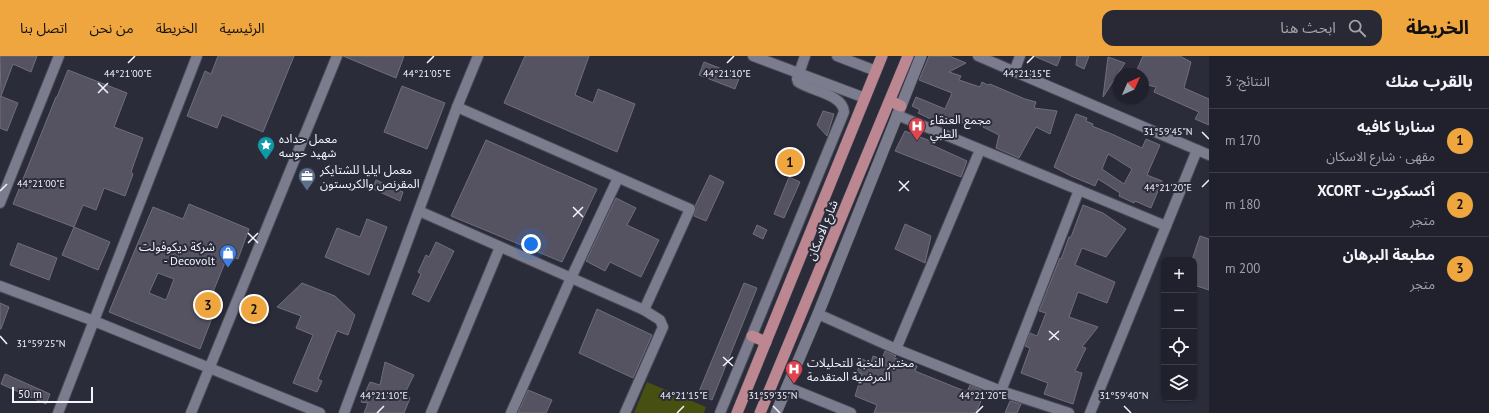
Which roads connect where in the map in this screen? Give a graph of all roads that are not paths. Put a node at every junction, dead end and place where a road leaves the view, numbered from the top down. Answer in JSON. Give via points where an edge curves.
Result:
{"nodes":[{"id":1,"x":59,"y":56,"type":"edge"},
{"id":2,"x":197,"y":56,"type":"edge"},
{"id":3,"x":337,"y":56,"type":"edge"},
{"id":4,"x":478,"y":56,"type":"edge"},
{"id":5,"x":753,"y":56,"type":"edge"},
{"id":6,"x":805,"y":56,"type":"edge"},
{"id":7,"x":837,"y":56,"type":"edge"},
{"id":8,"x":882,"y":56,"type":"edge"},
{"id":9,"x":908,"y":56,"type":"edge"},
{"id":10,"x":921,"y":56,"type":"edge"},
{"id":11,"x":978,"y":56,"type":"edge"},
{"id":12,"x":1020,"y":56,"type":"edge"},
{"id":13,"x":876,"y":71,"type":"junction"},
{"id":14,"x":799,"y":72,"type":"junction"},
{"id":15,"x":1014,"y":72,"type":"junction"},
{"id":16,"x":865,"y":98,"type":"junction"},
{"id":17,"x":890,"y":101,"type":"junction"},
{"id":18,"x":457,"y":107,"type":"junction"},
{"id":19,"x":899,"y":110,"type":"junction"},
{"id":20,"x":980,"y":150,"type":"junction"},
{"id":21,"x":1197,"y":150,"type":"junction"},
{"id":22,"x":1209,"y":155,"type":"edge"},
{"id":23,"x":618,"y":178,"type":"junction"},
{"id":24,"x":1079,"y":190,"type":"junction"},
{"id":25,"x":0,"y":204,"type":"edge"},
{"id":26,"x":418,"y":211,"type":"junction"},
{"id":27,"x":1166,"y":226,"type":"junction"},
{"id":28,"x":500,"y":247,"type":"junction"},
{"id":29,"x":571,"y":278,"type":"junction"},
{"id":30,"x":0,"y":286,"type":"edge"},
{"id":31,"x":644,"y":310,"type":"junction"},
{"id":32,"x":818,"y":314,"type":"junction"},
{"id":33,"x":94,"y":321,"type":"junction"},
{"id":34,"x":752,"y":336,"type":"junction"},
{"id":35,"x":766,"y":342,"type":"junction"},
{"id":36,"x":896,"y":349,"type":"junction"},
{"id":37,"x":209,"y":367,"type":"junction"},
{"id":38,"x":787,"y":387,"type":"junction"},
{"id":39,"x":1001,"y":391,"type":"junction"},
{"id":40,"x":58,"y":413,"type":"edge"},
{"id":41,"x":191,"y":413,"type":"edge"},
{"id":42,"x":320,"y":413,"type":"edge"},
{"id":43,"x":344,"y":413,"type":"edge"},
{"id":44,"x":431,"y":413,"type":"edge"},
{"id":45,"x":511,"y":413,"type":"edge"},
{"id":46,"x":625,"y":413,"type":"edge"},
{"id":47,"x":720,"y":413,"type":"edge"},
{"id":48,"x":737,"y":413,"type":"edge"},
{"id":49,"x":760,"y":413,"type":"edge"},
{"id":50,"x":776,"y":413,"type":"edge"},
{"id":51,"x":851,"y":413,"type":"edge"},
{"id":52,"x":1069,"y":413,"type":"edge"},
{"id":53,"x":1090,"y":413,"type":"edge"}],
"edges":[{"from":1,"to":25,"type":"street"},
{"from":2,"to":33,"type":"street"},
{"from":3,"to":37,"type":"street"},
{"from":4,"to":18,"type":"street"},
{"from":5,"to":14,"type":"street"},
{"from":6,"to":14,"type":"street"},
{"from":7,"to":13,"type":"street"},
{"from":8,"to":13,"type":"main road","name":"شارع الاسكان"},
{"from":9,"to":17,"type":"main road","name":"شارع الاسكان"},
{"from":10,"to":19,"type":"street"},
{"from":11,"to":15,"type":"street"},
{"from":12,"to":15,"type":"street"},
{"from":13,"to":16,"type":"main road","name":"شارع الاسكان"},
{"from":14,"to":16,"type":"street"},
{"from":14,"to":34,"type":"street","via":[[799,83],[837,99],[842,104],[844,112]]},
{"from":15,"to":21,"type":"street"},
{"from":16,"to":35,"type":"main road","name":"شارع الاسكان"},
{"from":17,"to":19,"type":"main road"},
{"from":17,"to":49,"type":"main road","name":"شارع الاسكان"},
{"from":18,"to":23,"type":"street"},
{"from":18,"to":26,"type":"street"},
{"from":19,"to":20,"type":"street"},
{"from":19,"to":32,"type":"street"},
{"from":20,"to":24,"type":"street"},
{"from":20,"to":36,"type":"street"},
{"from":21,"to":22,"type":"street"},
{"from":21,"to":27,"type":"street"},
{"from":23,"to":29,"type":"street"},
{"from":23,"to":31,"type":"street","via":[[690,209]]},
{"from":24,"to":27,"type":"street"},
{"from":24,"to":39,"type":"street"},
{"from":26,"to":28,"type":"street"},
{"from":26,"to":43,"type":"street"},
{"from":27,"to":53,"type":"street"},
{"from":28,"to":29,"type":"street"},
{"from":28,"to":44,"type":"street"},
{"from":29,"to":31,"type":"street"},
{"from":29,"to":45,"type":"street"},
{"from":30,"to":33,"type":"street"},
{"from":31,"to":46,"type":"street","via":[[660,320],[663,326]]},
{"from":32,"to":36,"type":"street"},
{"from":32,"to":38,"type":"street"},
{"from":33,"to":37,"type":"street"},
{"from":33,"to":40,"type":"street"},
{"from":34,"to":35,"type":"main road"},
{"from":34,"to":47,"type":"street"},
{"from":35,"to":48,"type":"main road","name":"شارع الاسكان"},
{"from":36,"to":39,"type":"street"},
{"from":37,"to":41,"type":"street"},
{"from":37,"to":42,"type":"street"},
{"from":38,"to":50,"type":"street"},
{"from":38,"to":51,"type":"street"},
{"from":39,"to":52,"type":"street"}]}
